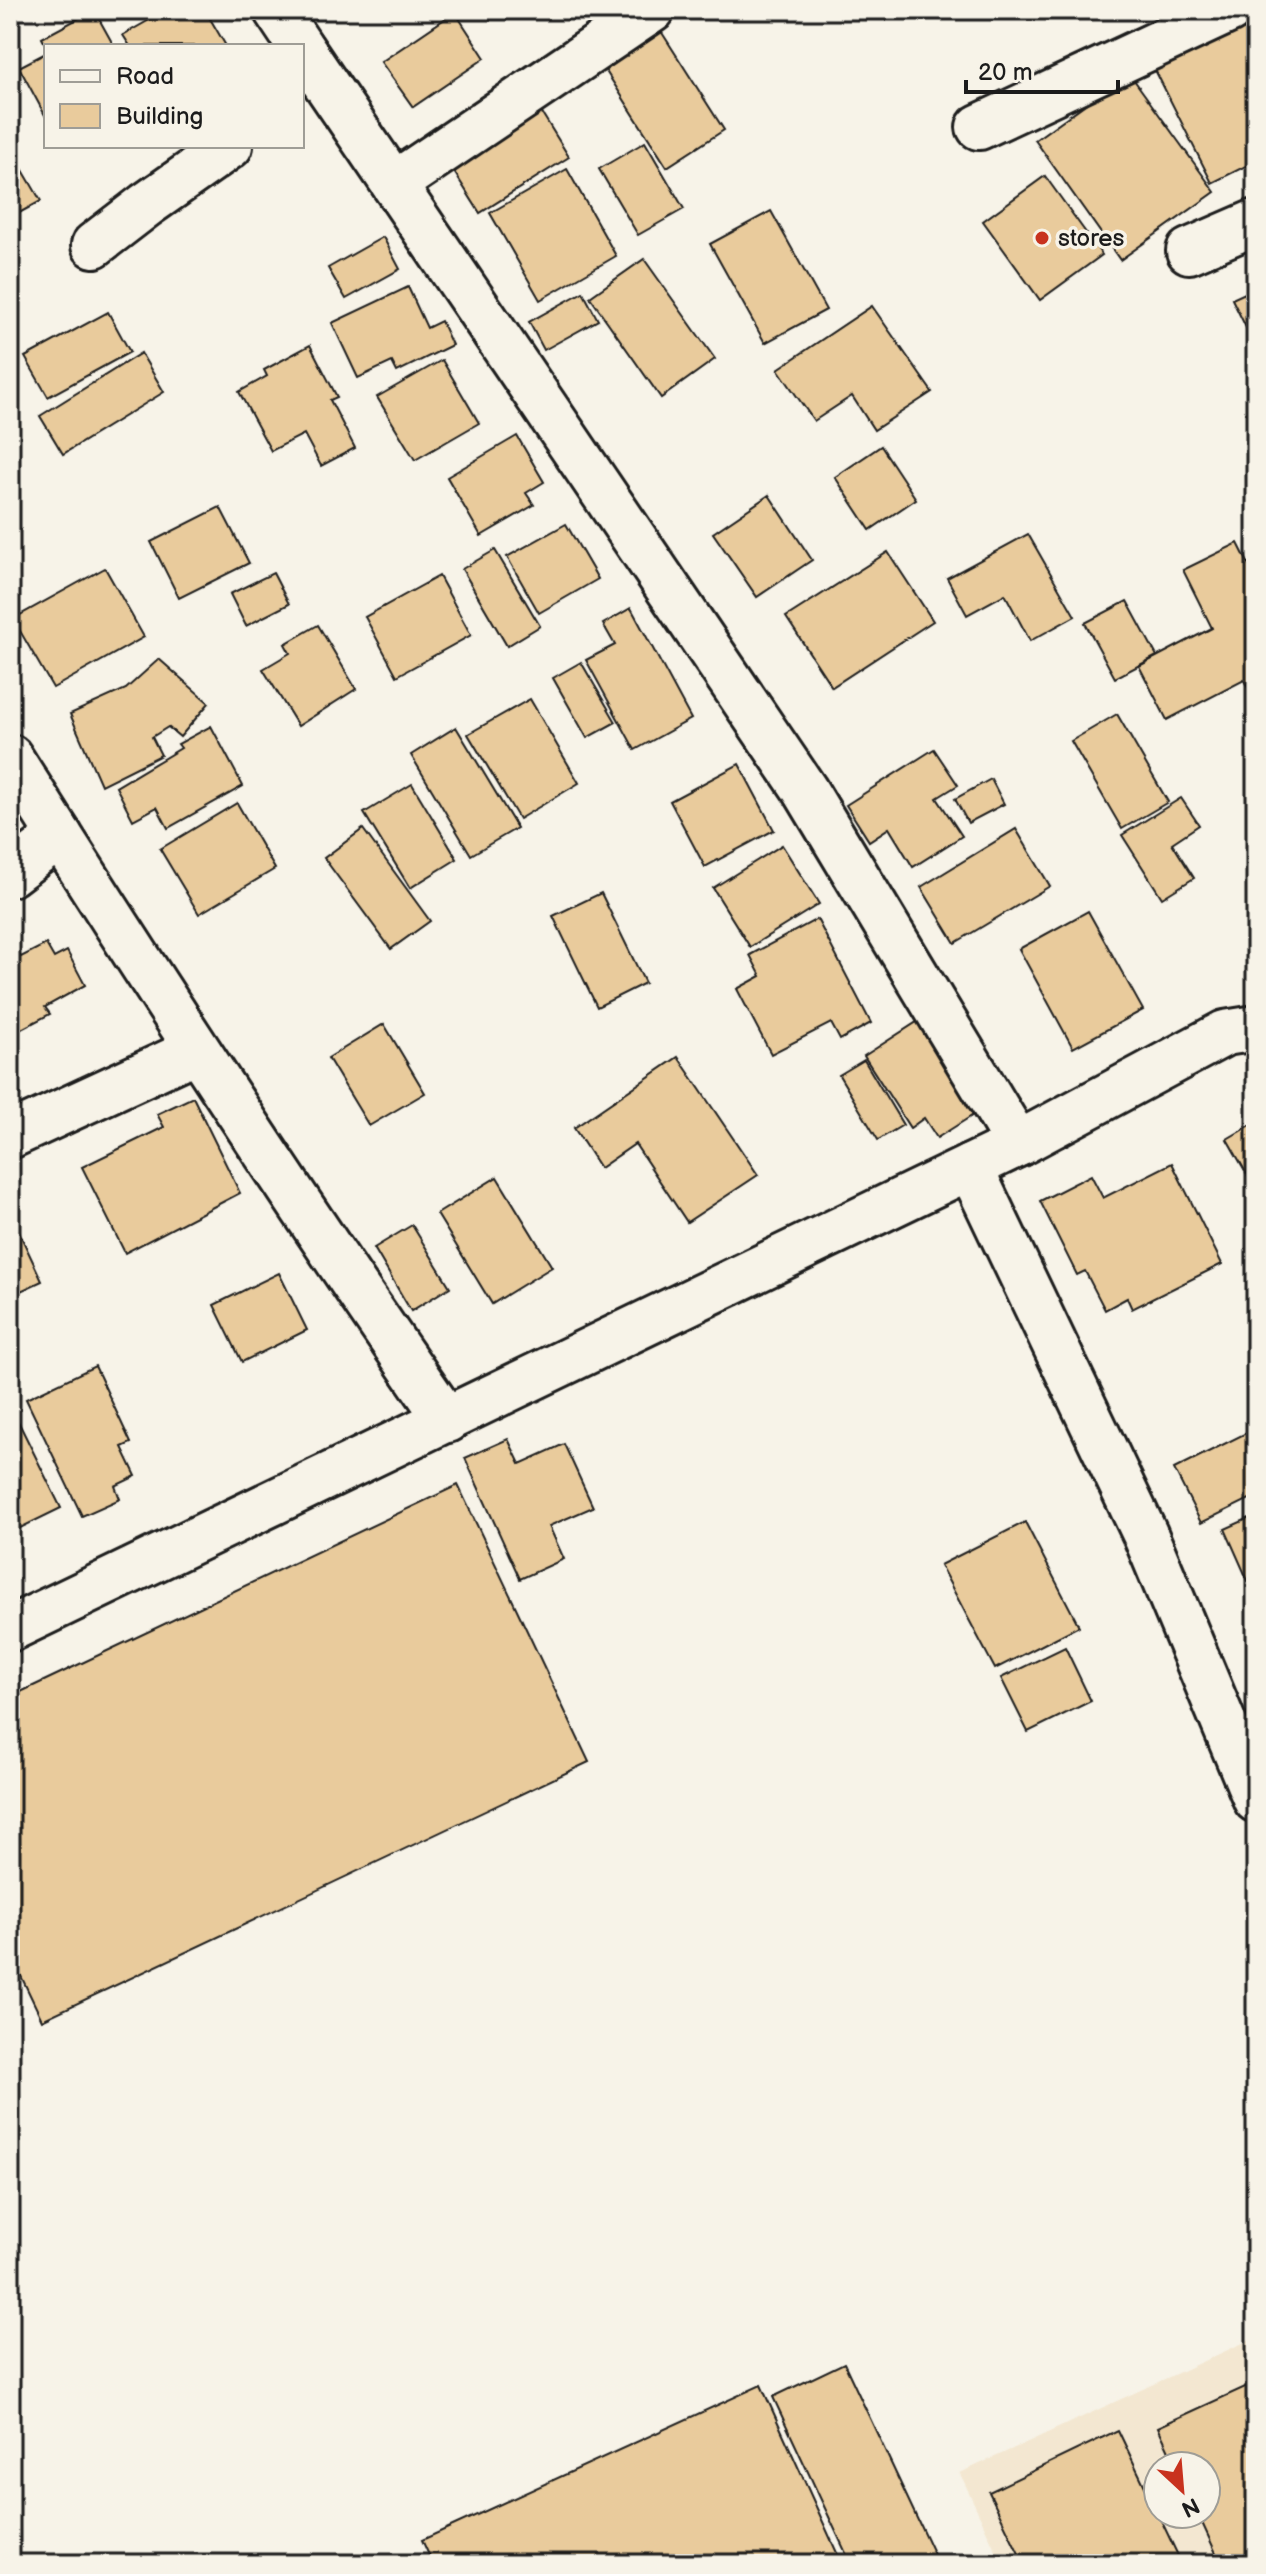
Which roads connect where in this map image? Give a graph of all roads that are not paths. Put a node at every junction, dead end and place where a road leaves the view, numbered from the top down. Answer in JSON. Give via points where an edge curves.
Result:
{"nodes":[{"id":1,"x":276,"y":10,"type":"edge"},
{"id":2,"x":652,"y":10,"type":"edge"},
{"id":3,"x":1230,"y":10,"type":"edge"},
{"id":4,"x":294,"y":44,"type":"edge"},
{"id":5,"x":307,"y":67,"type":"edge"},
{"id":6,"x":979,"y":127,"type":"dead end"},
{"id":7,"x":227,"y":148,"type":"edge"},
{"id":8,"x":394,"y":184,"type":"junction"},
{"id":9,"x":1256,"y":222,"type":"edge"},
{"id":10,"x":94,"y":245,"type":"dead end"},
{"id":11,"x":1189,"y":251,"type":"dead end"},
{"id":12,"x":10,"y":757,"type":"edge"},
{"id":13,"x":60,"y":836,"type":"junction"},
{"id":14,"x":10,"y":874,"type":"edge"},
{"id":15,"x":1256,"y":1028,"type":"edge"},
{"id":16,"x":196,"y":1050,"type":"junction"},
{"id":17,"x":10,"y":1136,"type":"edge"},
{"id":18,"x":1018,"y":1144,"type":"junction"},
{"id":19,"x":970,"y":1167,"type":"junction"},
{"id":20,"x":447,"y":1420,"type":"junction"},
{"id":21,"x":10,"y":1629,"type":"edge"},
{"id":22,"x":1256,"y":1800,"type":"edge"}],
"edges":[{"from":1,"to":4,"type":"street"},
{"from":2,"to":8,"type":"street"},
{"from":3,"to":6,"type":"street"},
{"from":5,"to":8,"type":"street"},
{"from":7,"to":10,"type":"street"},
{"from":8,"to":18,"type":"street","via":[[805,790]]},
{"from":9,"to":11,"type":"street"},
{"from":12,"to":13,"type":"street"},
{"from":13,"to":14,"type":"street"},
{"from":13,"to":16,"type":"street"},
{"from":15,"to":18,"type":"street","via":[[1225,1033]]},
{"from":16,"to":17,"type":"street"},
{"from":16,"to":20,"type":"street"},
{"from":18,"to":19,"type":"street"},
{"from":19,"to":20,"type":"street"},
{"from":19,"to":22,"type":"street","via":[[1145,1534]]},
{"from":20,"to":21,"type":"street"}]}
